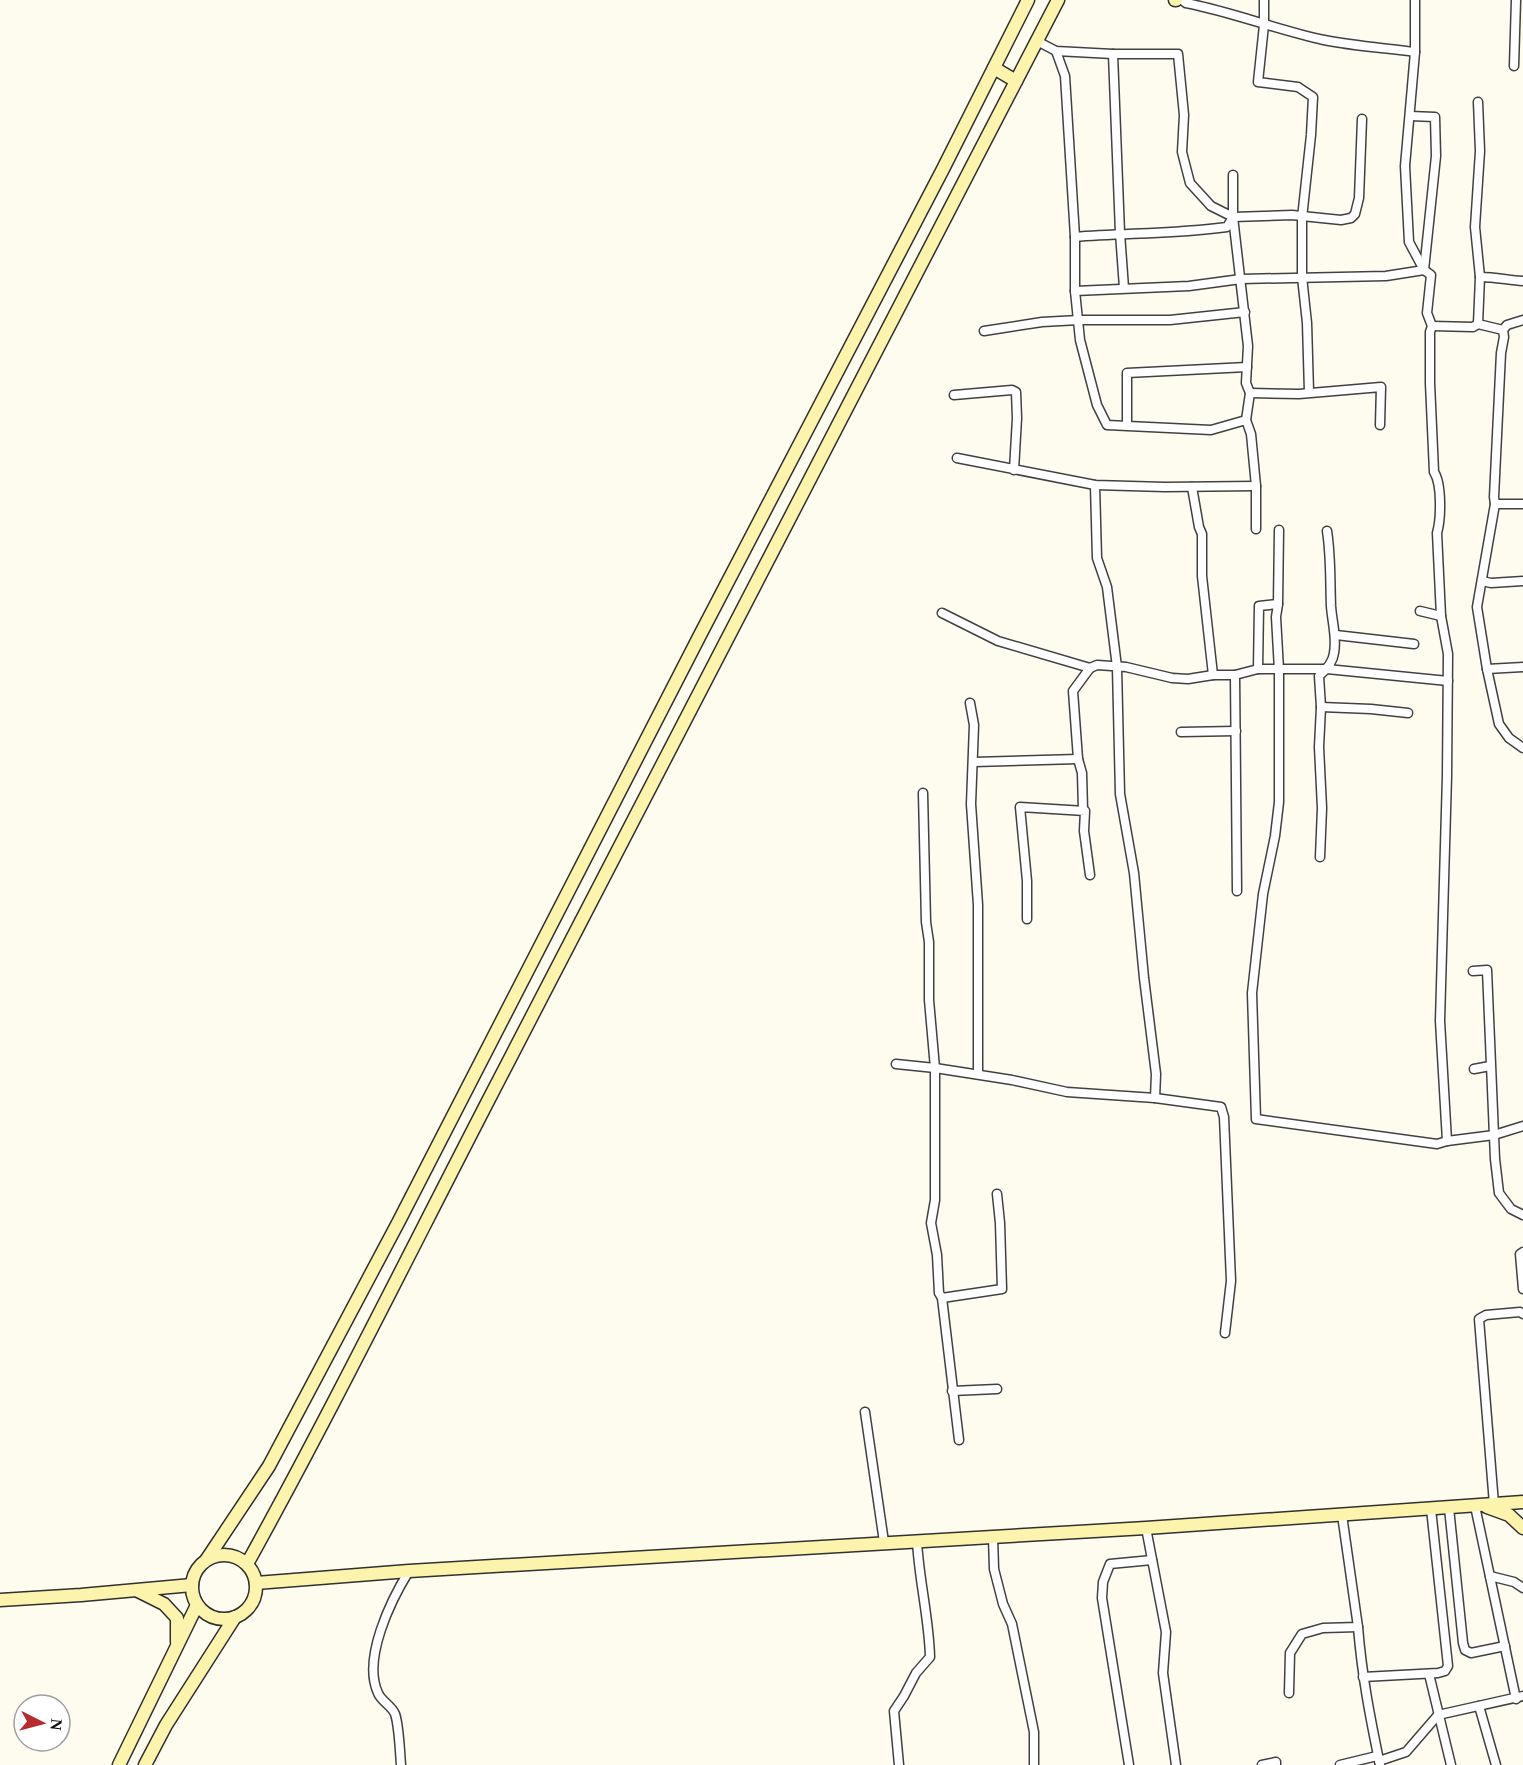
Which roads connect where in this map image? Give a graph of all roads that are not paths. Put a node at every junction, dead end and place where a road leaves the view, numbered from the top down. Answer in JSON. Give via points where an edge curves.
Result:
{"nodes":[{"id":1,"x":1028,"y":0,"type":"edge"},
{"id":2,"x":1058,"y":0,"type":"edge"},
{"id":3,"x":1182,"y":0,"type":"edge"},
{"id":4,"x":1264,"y":0,"type":"edge"},
{"id":5,"x":1415,"y":0,"type":"edge"},
{"id":6,"x":1516,"y":0,"type":"edge"},
{"id":7,"x":1264,"y":25,"type":"junction"},
{"id":8,"x":1037,"y":41,"type":"junction"},
{"id":9,"x":1056,"y":51,"type":"junction"},
{"id":10,"x":1415,"y":52,"type":"junction"},
{"id":11,"x":1113,"y":54,"type":"junction"},
{"id":12,"x":1514,"y":66,"type":"dead end"},
{"id":13,"x":994,"y":68,"type":"junction"},
{"id":14,"x":1016,"y":81,"type":"junction"},
{"id":15,"x":1478,"y":102,"type":"dead end"},
{"id":16,"x":1410,"y":116,"type":"junction"},
{"id":17,"x":1362,"y":119,"type":"dead end"},
{"id":18,"x":1233,"y":175,"type":"dead end"},
{"id":19,"x":1233,"y":217,"type":"junction"},
{"id":20,"x":1302,"y":218,"type":"junction"},
{"id":21,"x":1120,"y":234,"type":"junction"},
{"id":22,"x":1075,"y":237,"type":"junction"},
{"id":23,"x":1424,"y":270,"type":"junction"},
{"id":24,"x":1302,"y":277,"type":"junction"},
{"id":25,"x":1480,"y":277,"type":"junction"},
{"id":26,"x":1240,"y":279,"type":"junction"},
{"id":27,"x":1523,"y":281,"type":"edge"},
{"id":28,"x":1124,"y":288,"type":"junction"},
{"id":29,"x":1075,"y":291,"type":"junction"},
{"id":30,"x":1245,"y":312,"type":"junction"},
{"id":31,"x":1079,"y":320,"type":"junction"},
{"id":32,"x":1523,"y":320,"type":"edge"},
{"id":33,"x":1478,"y":324,"type":"junction"},
{"id":34,"x":1432,"y":326,"type":"junction"},
{"id":35,"x":1503,"y":330,"type":"junction"},
{"id":36,"x":984,"y":331,"type":"dead end"},
{"id":37,"x":1247,"y":366,"type":"junction"},
{"id":38,"x":1309,"y":392,"type":"junction"},
{"id":39,"x":1250,"y":393,"type":"junction"},
{"id":40,"x":954,"y":395,"type":"dead end"},
{"id":41,"x":1246,"y":420,"type":"junction"},
{"id":42,"x":1380,"y":424,"type":"dead end"},
{"id":43,"x":1126,"y":425,"type":"junction"},
{"id":44,"x":957,"y":458,"type":"dead end"},
{"id":45,"x":1014,"y":470,"type":"junction"},
{"id":46,"x":1095,"y":485,"type":"junction"},
{"id":47,"x":1256,"y":486,"type":"junction"},
{"id":48,"x":1192,"y":487,"type":"junction"},
{"id":49,"x":1495,"y":504,"type":"junction"},
{"id":50,"x":1523,"y":504,"type":"edge"},
{"id":51,"x":1256,"y":529,"type":"dead end"},
{"id":52,"x":1279,"y":530,"type":"dead end"},
{"id":53,"x":1327,"y":531,"type":"dead end"},
{"id":54,"x":1482,"y":581,"type":"junction"},
{"id":55,"x":1523,"y":581,"type":"edge"},
{"id":56,"x":1278,"y":604,"type":"junction"},
{"id":57,"x":1420,"y":611,"type":"dead end"},
{"id":58,"x":942,"y":613,"type":"dead end"},
{"id":59,"x":1442,"y":616,"type":"junction"},
{"id":60,"x":1335,"y":635,"type":"junction"},
{"id":61,"x":1414,"y":644,"type":"dead end"},
{"id":62,"x":1117,"y":667,"type":"junction"},
{"id":63,"x":1523,"y":667,"type":"edge"},
{"id":64,"x":1090,"y":668,"type":"junction"},
{"id":65,"x":1258,"y":669,"type":"junction"},
{"id":66,"x":1327,"y":669,"type":"junction"},
{"id":67,"x":1487,"y":669,"type":"junction"},
{"id":68,"x":1279,"y":670,"type":"junction"},
{"id":69,"x":1213,"y":675,"type":"junction"},
{"id":70,"x":1235,"y":675,"type":"junction"},
{"id":71,"x":1448,"y":681,"type":"junction"},
{"id":72,"x":970,"y":703,"type":"dead end"},
{"id":73,"x":1321,"y":707,"type":"junction"},
{"id":74,"x":1408,"y":713,"type":"dead end"},
{"id":75,"x":1236,"y":731,"type":"junction"},
{"id":76,"x":1181,"y":732,"type":"dead end"},
{"id":77,"x":1523,"y":748,"type":"edge"},
{"id":78,"x":1078,"y":759,"type":"junction"},
{"id":79,"x":974,"y":762,"type":"junction"},
{"id":80,"x":923,"y":794,"type":"dead end"},
{"id":81,"x":1083,"y":810,"type":"junction"},
{"id":82,"x":1320,"y":857,"type":"dead end"},
{"id":83,"x":1090,"y":875,"type":"dead end"},
{"id":84,"x":1237,"y":891,"type":"dead end"},
{"id":85,"x":1027,"y":919,"type":"dead end"},
{"id":86,"x":1473,"y":971,"type":"dead end"},
{"id":87,"x":896,"y":1064,"type":"dead end"},
{"id":88,"x":1491,"y":1066,"type":"junction"},
{"id":89,"x":935,"y":1068,"type":"junction"},
{"id":90,"x":1474,"y":1069,"type":"dead end"},
{"id":91,"x":978,"y":1074,"type":"junction"},
{"id":92,"x":1155,"y":1098,"type":"junction"},
{"id":93,"x":1523,"y":1126,"type":"edge"},
{"id":94,"x":1494,"y":1135,"type":"junction"},
{"id":95,"x":1447,"y":1140,"type":"junction"},
{"id":96,"x":997,"y":1194,"type":"dead end"},
{"id":97,"x":1523,"y":1215,"type":"edge"},
{"id":98,"x":1523,"y":1252,"type":"edge"},
{"id":99,"x":1523,"y":1289,"type":"edge"},
{"id":100,"x":942,"y":1298,"type":"junction"},
{"id":101,"x":1523,"y":1314,"type":"edge"},
{"id":102,"x":1225,"y":1333,"type":"dead end"},
{"id":103,"x":997,"y":1389,"type":"dead end"},
{"id":104,"x":952,"y":1391,"type":"junction"},
{"id":105,"x":865,"y":1412,"type":"dead end"},
{"id":106,"x":959,"y":1440,"type":"dead end"},
{"id":107,"x":1523,"y":1502,"type":"edge"},
{"id":108,"x":1494,"y":1504,"type":"junction"},
{"id":109,"x":1478,"y":1506,"type":"junction"},
{"id":110,"x":1449,"y":1508,"type":"junction"},
{"id":111,"x":1431,"y":1509,"type":"junction"},
{"id":112,"x":1342,"y":1515,"type":"junction"},
{"id":113,"x":1146,"y":1528,"type":"junction"},
{"id":114,"x":1523,"y":1528,"type":"edge"},
{"id":115,"x":993,"y":1537,"type":"junction"},
{"id":116,"x":917,"y":1541,"type":"junction"},
{"id":117,"x":884,"y":1542,"type":"junction"},
{"id":118,"x":207,"y":1559,"type":"junction"},
{"id":119,"x":1152,"y":1560,"type":"junction"},
{"id":120,"x":247,"y":1564,"type":"junction"},
{"id":121,"x":409,"y":1571,"type":"junction"},
{"id":122,"x":1490,"y":1576,"type":"junction"},
{"id":123,"x":256,"y":1583,"type":"junction"},
{"id":124,"x":192,"y":1585,"type":"junction"},
{"id":125,"x":1523,"y":1588,"type":"edge"},
{"id":126,"x":137,"y":1590,"type":"junction"},
{"id":127,"x":0,"y":1600,"type":"edge"},
{"id":128,"x":197,"y":1605,"type":"junction"},
{"id":129,"x":235,"y":1617,"type":"junction"},
{"id":130,"x":1358,"y":1627,"type":"junction"},
{"id":131,"x":1505,"y":1646,"type":"junction"},
{"id":132,"x":177,"y":1647,"type":"junction"},
{"id":133,"x":1429,"y":1674,"type":"junction"},
{"id":134,"x":1363,"y":1677,"type":"junction"},
{"id":135,"x":1289,"y":1692,"type":"dead end"},
{"id":136,"x":1520,"y":1698,"type":"edge"},
{"id":137,"x":1479,"y":1706,"type":"junction"},
{"id":138,"x":1438,"y":1715,"type":"junction"},
{"id":139,"x":1378,"y":1761,"type":"edge"},
{"id":140,"x":118,"y":1765,"type":"edge"},
{"id":141,"x":145,"y":1765,"type":"edge"},
{"id":142,"x":401,"y":1765,"type":"edge"},
{"id":143,"x":899,"y":1765,"type":"edge"},
{"id":144,"x":1034,"y":1765,"type":"edge"},
{"id":145,"x":1129,"y":1765,"type":"edge"},
{"id":146,"x":1176,"y":1765,"type":"edge"},
{"id":147,"x":1262,"y":1765,"type":"edge"},
{"id":148,"x":1276,"y":1765,"type":"edge"},
{"id":149,"x":1340,"y":1765,"type":"edge"},
{"id":150,"x":1451,"y":1765,"type":"edge"},
{"id":151,"x":1496,"y":1765,"type":"edge"}],
"edges":[{"from":1,"to":13,"type":"street"},
{"from":2,"to":8,"type":"street"},
{"from":3,"to":7,"type":"street"},
{"from":4,"to":7,"type":"street"},
{"from":5,"to":10,"type":"street"},
{"from":6,"to":12,"type":"street"},
{"from":7,"to":10,"type":"street","via":[[1325,40]]},
{"from":7,"to":20,"type":"street","via":[[1258,82],[1298,87],[1313,97]]},
{"from":8,"to":9,"type":"street"},
{"from":8,"to":14,"type":"street"},
{"from":9,"to":11,"type":"street"},
{"from":9,"to":22,"type":"street","via":[[1065,76]]},
{"from":10,"to":16,"type":"street"},
{"from":11,"to":19,"type":"street","via":[[1178,54],[1184,115],[1182,152],[1190,183],[1211,206]]},
{"from":11,"to":21,"type":"street"},
{"from":13,"to":14,"type":"street"},
{"from":13,"to":118,"type":"street","via":[[399,1221],[269,1466]]},
{"from":14,"to":120,"type":"street","via":[[377,1321]]},
{"from":15,"to":25,"type":"street","via":[[1480,151],[1475,227]]},
{"from":16,"to":23,"type":"street","via":[[1405,165],[1409,242]]},
{"from":16,"to":23,"type":"street","via":[[1435,117],[1436,156]]},
{"from":17,"to":20,"type":"street","via":[[1355,214],[1341,220]]},
{"from":18,"to":19,"type":"street"},
{"from":19,"to":20,"type":"street"},
{"from":19,"to":21,"type":"street","via":[[1227,227]]},
{"from":19,"to":26,"type":"street"},
{"from":20,"to":24,"type":"street"},
{"from":21,"to":22,"type":"street"},
{"from":21,"to":28,"type":"street"},
{"from":22,"to":29,"type":"street"},
{"from":23,"to":24,"type":"street","via":[[1386,276]]},
{"from":23,"to":34,"type":"street","via":[[1431,275],[1427,314]]},
{"from":24,"to":26,"type":"street"},
{"from":24,"to":38,"type":"street"},
{"from":25,"to":27,"type":"street"},
{"from":25,"to":33,"type":"street"},
{"from":26,"to":28,"type":"street","via":[[1189,286]]},
{"from":26,"to":30,"type":"street"},
{"from":28,"to":29,"type":"street"},
{"from":29,"to":31,"type":"street"},
{"from":30,"to":31,"type":"street","via":[[1170,320]]},
{"from":30,"to":37,"type":"street"},
{"from":31,"to":36,"type":"street"},
{"from":31,"to":43,"type":"street","via":[[1080,340],[1098,405],[1107,425]]},
{"from":32,"to":35,"type":"street"},
{"from":33,"to":34,"type":"street"},
{"from":33,"to":35,"type":"street"},
{"from":34,"to":59,"type":"street","via":[[1430,383],[1434,472],[1438,479]]},
{"from":35,"to":49,"type":"street"},
{"from":37,"to":39,"type":"street"},
{"from":37,"to":43,"type":"street","via":[[1127,374]]},
{"from":38,"to":39,"type":"street"},
{"from":38,"to":42,"type":"street","via":[[1381,387]]},
{"from":39,"to":41,"type":"street"},
{"from":40,"to":45,"type":"street","via":[[1016,392]]},
{"from":41,"to":43,"type":"street","via":[[1211,430]]},
{"from":41,"to":47,"type":"street"},
{"from":44,"to":45,"type":"street"},
{"from":45,"to":46,"type":"street"},
{"from":46,"to":48,"type":"street"},
{"from":46,"to":62,"type":"street","via":[[1097,558],[1107,587]]},
{"from":47,"to":48,"type":"street"},
{"from":47,"to":51,"type":"street"},
{"from":48,"to":69,"type":"street","via":[[1202,534],[1202,576]]},
{"from":49,"to":50,"type":"street"},
{"from":49,"to":54,"type":"street"},
{"from":52,"to":56,"type":"street"},
{"from":53,"to":60,"type":"street"},
{"from":54,"to":55,"type":"street"},
{"from":54,"to":67,"type":"street","via":[[1477,607]]},
{"from":56,"to":65,"type":"street","via":[[1259,606]]},
{"from":56,"to":68,"type":"street"},
{"from":57,"to":59,"type":"street"},
{"from":58,"to":64,"type":"street","via":[[998,641]]},
{"from":59,"to":71,"type":"street"},
{"from":60,"to":61,"type":"street"},
{"from":60,"to":66,"type":"street","via":[[1334,656]]},
{"from":62,"to":64,"type":"street"},
{"from":62,"to":69,"type":"street","via":[[1172,678]]},
{"from":62,"to":92,"type":"street","via":[[1120,794],[1134,873],[1156,1074]]},
{"from":63,"to":67,"type":"street"},
{"from":64,"to":78,"type":"street","via":[[1074,691]]},
{"from":65,"to":68,"type":"street"},
{"from":65,"to":70,"type":"street"},
{"from":66,"to":68,"type":"street"},
{"from":66,"to":71,"type":"street"},
{"from":66,"to":73,"type":"street","via":[[1319,676]]},
{"from":67,"to":77,"type":"street","via":[[1499,724]]},
{"from":68,"to":95,"type":"street","via":[[1279,802],[1252,993],[1256,1119],[1437,1144]]},
{"from":69,"to":70,"type":"street"},
{"from":70,"to":75,"type":"street"},
{"from":71,"to":95,"type":"street","via":[[1440,1021]]},
{"from":72,"to":79,"type":"street"},
{"from":73,"to":74,"type":"street"},
{"from":73,"to":82,"type":"street"},
{"from":75,"to":76,"type":"street"},
{"from":75,"to":84,"type":"street"},
{"from":78,"to":79,"type":"street"},
{"from":78,"to":81,"type":"street"},
{"from":79,"to":91,"type":"street","via":[[971,804],[978,905]]},
{"from":80,"to":89,"type":"street","via":[[929,1000]]},
{"from":81,"to":83,"type":"street"},
{"from":81,"to":85,"type":"street","via":[[1020,807]]},
{"from":86,"to":88,"type":"street","via":[[1487,970]]},
{"from":87,"to":89,"type":"street"},
{"from":88,"to":90,"type":"street"},
{"from":88,"to":94,"type":"street"},
{"from":89,"to":91,"type":"street"},
{"from":89,"to":100,"type":"street","via":[[935,1200],[931,1223]]},
{"from":91,"to":92,"type":"street","via":[[1066,1092]]},
{"from":92,"to":102,"type":"street","via":[[1221,1107],[1224,1117],[1231,1281]]},
{"from":93,"to":94,"type":"street"},
{"from":94,"to":95,"type":"street"},
{"from":94,"to":97,"type":"street","via":[[1499,1193],[1511,1209]]},
{"from":96,"to":100,"type":"street","via":[[1002,1289]]},
{"from":98,"to":99,"type":"street"},
{"from":100,"to":104,"type":"street"},
{"from":101,"to":108,"type":"street","via":[[1486,1315],[1479,1319]]},
{"from":103,"to":104,"type":"street"},
{"from":104,"to":106,"type":"street"},
{"from":105,"to":117,"type":"street"},
{"from":107,"to":108,"type":"street"},
{"from":108,"to":109,"type":"street"},
{"from":109,"to":110,"type":"street"},
{"from":109,"to":114,"type":"street","via":[[1509,1515]]},
{"from":109,"to":122,"type":"street"},
{"from":110,"to":111,"type":"street"},
{"from":110,"to":131,"type":"street","via":[[1462,1643],[1472,1653]]},
{"from":111,"to":112,"type":"street"},
{"from":111,"to":133,"type":"street","via":[[1448,1666],[1445,1671]]},
{"from":112,"to":113,"type":"street"},
{"from":112,"to":130,"type":"street"},
{"from":113,"to":115,"type":"street"},
{"from":113,"to":119,"type":"street"},
{"from":115,"to":116,"type":"street"},
{"from":115,"to":144,"type":"street","via":[[994,1569],[1012,1624],[1034,1732]]},
{"from":116,"to":117,"type":"street"},
{"from":116,"to":143,"type":"street","via":[[930,1657],[894,1711]]},
{"from":117,"to":121,"type":"street"},
{"from":118,"to":120,"type":"street","via":[[228,1555]]},
{"from":118,"to":124,"type":"street","via":[[199,1566]]},
{"from":119,"to":145,"type":"street","via":[[1110,1564],[1103,1582],[1102,1598]]},
{"from":119,"to":146,"type":"street","via":[[1166,1632],[1163,1673]]},
{"from":120,"to":123,"type":"street"},
{"from":121,"to":123,"type":"street"},
{"from":121,"to":142,"type":"street","via":[[395,1593],[373,1668],[378,1693],[395,1714]]},
{"from":122,"to":125,"type":"street"},
{"from":122,"to":131,"type":"street"},
{"from":123,"to":129,"type":"street","via":[[251,1604]]},
{"from":124,"to":126,"type":"street"},
{"from":124,"to":128,"type":"street"},
{"from":126,"to":127,"type":"street"},
{"from":126,"to":132,"type":"street","via":[[164,1604],[177,1618]]},
{"from":128,"to":129,"type":"street","via":[[214,1618]]},
{"from":128,"to":132,"type":"street"},
{"from":129,"to":141,"type":"street"},
{"from":130,"to":134,"type":"street"},
{"from":130,"to":135,"type":"street","via":[[1323,1628],[1302,1634],[1290,1653]]},
{"from":131,"to":136,"type":"street"},
{"from":132,"to":140,"type":"street"},
{"from":133,"to":134,"type":"street"},
{"from":133,"to":138,"type":"street"},
{"from":134,"to":139,"type":"street"},
{"from":136,"to":137,"type":"street"},
{"from":137,"to":138,"type":"street"},
{"from":137,"to":151,"type":"street"},
{"from":138,"to":139,"type":"street","via":[[1406,1752]]},
{"from":138,"to":150,"type":"street"},
{"from":139,"to":149,"type":"street"},
{"from":147,"to":148,"type":"street"}]}
